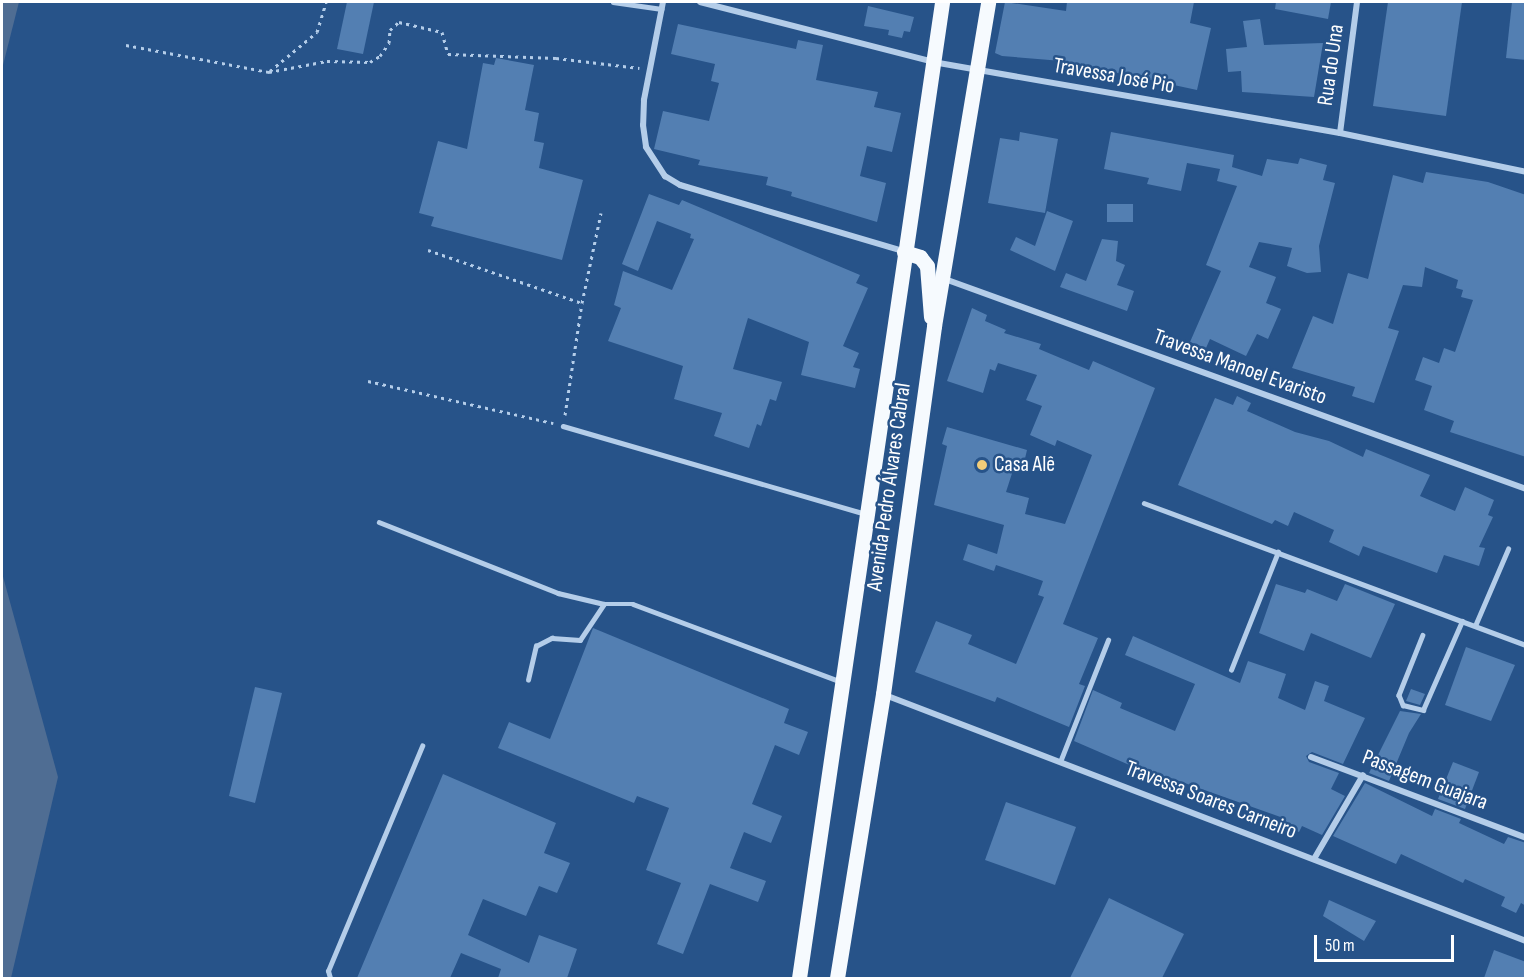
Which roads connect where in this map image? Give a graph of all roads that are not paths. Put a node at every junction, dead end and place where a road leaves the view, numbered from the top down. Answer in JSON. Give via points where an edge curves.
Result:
{"nodes":[{"id":1,"x":613,"y":2,"type":"edge"},
{"id":2,"x":663,"y":2,"type":"edge"},
{"id":3,"x":700,"y":2,"type":"edge"},
{"id":4,"x":942,"y":2,"type":"edge"},
{"id":5,"x":988,"y":2,"type":"edge"},
{"id":6,"x":1357,"y":2,"type":"edge"},
{"id":7,"x":662,"y":9,"type":"junction"},
{"id":8,"x":933,"y":62,"type":"junction"},
{"id":9,"x":977,"y":70,"type":"junction"},
{"id":10,"x":1340,"y":133,"type":"junction"},
{"id":11,"x":1526,"y":172,"type":"edge"},
{"id":12,"x":904,"y":252,"type":"junction"},
{"id":13,"x":942,"y":278,"type":"junction"},
{"id":14,"x":934,"y":326,"type":"junction"},
{"id":15,"x":563,"y":426,"type":"road end"},
{"id":16,"x":1526,"y":489,"type":"edge"},
{"id":17,"x":1144,"y":503,"type":"dead end"},
{"id":18,"x":868,"y":514,"type":"junction"},
{"id":19,"x":379,"y":522,"type":"dead end"},
{"id":20,"x":1508,"y":549,"type":"dead end"},
{"id":21,"x":1278,"y":552,"type":"junction"},
{"id":22,"x":603,"y":604,"type":"junction"},
{"id":23,"x":1462,"y":621,"type":"junction"},
{"id":24,"x":1475,"y":626,"type":"junction"},
{"id":25,"x":1423,"y":635,"type":"dead end"},
{"id":26,"x":1108,"y":640,"type":"dead end"},
{"id":27,"x":1526,"y":645,"type":"edge"},
{"id":28,"x":1231,"y":670,"type":"dead end"},
{"id":29,"x":528,"y":680,"type":"dead end"},
{"id":30,"x":844,"y":683,"type":"junction"},
{"id":31,"x":883,"y":694,"type":"junction"},
{"id":32,"x":422,"y":746,"type":"dead end"},
{"id":33,"x":1311,"y":757,"type":"dead end"},
{"id":34,"x":1060,"y":762,"type":"junction"},
{"id":35,"x":1363,"y":775,"type":"junction"},
{"id":36,"x":1526,"y":838,"type":"edge"},
{"id":37,"x":1314,"y":859,"type":"junction"},
{"id":38,"x":1526,"y":941,"type":"edge"},
{"id":39,"x":330,"y":978,"type":"edge"},
{"id":40,"x":798,"y":978,"type":"edge"},
{"id":41,"x":837,"y":978,"type":"edge"}],
"edges":[{"from":1,"to":7,"type":"lane"},
{"from":2,"to":7,"type":"street"},
{"from":3,"to":8,"type":"street","name":"Travessa José Pio"},
{"from":4,"to":8,"type":"main road","name":"Avenida Pedro Álvares Cabral"},
{"from":5,"to":9,"type":"main road","name":"Avenida Pedro Álvares Cabral"},
{"from":6,"to":10,"type":"street","name":"Rua do Una"},
{"from":7,"to":12,"type":"street","via":[[643,125],[653,163],[680,185]]},
{"from":8,"to":9,"type":"street","name":"Travessa José Pio"},
{"from":8,"to":12,"type":"main road","name":"Avenida Pedro Álvares Cabral"},
{"from":9,"to":10,"type":"street","name":"Travessa José Pio"},
{"from":9,"to":13,"type":"main road","name":"Avenida Pedro Álvares Cabral"},
{"from":10,"to":11,"type":"street","name":"Travessa José Pio"},
{"from":12,"to":14,"type":"main road","via":[[920,257],[927,266],[928,312]]},
{"from":12,"to":18,"type":"main road","name":"Avenida Pedro Álvares Cabral"},
{"from":13,"to":14,"type":"main road","name":"Avenida Pedro Álvares Cabral"},
{"from":13,"to":16,"type":"street","name":"Travessa Manoel Evaristo"},
{"from":14,"to":31,"type":"main road","name":"Avenida Pedro Álvares Cabral"},
{"from":15,"to":18,"type":"lane"},
{"from":17,"to":21,"type":"lane"},
{"from":18,"to":30,"type":"main road","name":"Avenida Pedro Álvares Cabral"},
{"from":19,"to":22,"type":"lane","via":[[558,593]]},
{"from":20,"to":24,"type":"lane"},
{"from":21,"to":23,"type":"lane"},
{"from":21,"to":28,"type":"lane"},
{"from":22,"to":29,"type":"lane","via":[[580,640],[552,638],[536,646]]},
{"from":22,"to":30,"type":"lane","via":[[642,607]]},
{"from":23,"to":24,"type":"lane"},
{"from":23,"to":25,"type":"lane","via":[[1423,710],[1403,705],[1399,695]]},
{"from":24,"to":27,"type":"lane"},
{"from":26,"to":34,"type":"lane"},
{"from":30,"to":40,"type":"main road","name":"Avenida Pedro Álvares Cabral"},
{"from":31,"to":34,"type":"street","name":"Travessa Soares Carneiro"},
{"from":31,"to":41,"type":"main road","name":"Avenida Pedro Álvares Cabral"},
{"from":32,"to":39,"type":"lane","via":[[328,970]]},
{"from":33,"to":35,"type":"street","name":"Passagem Guajara"},
{"from":34,"to":37,"type":"street","name":"Travessa Soares Carneiro"},
{"from":35,"to":36,"type":"street","name":"Passagem Guajara"},
{"from":35,"to":37,"type":"street"},
{"from":37,"to":38,"type":"street","name":"Travessa Soares Carneiro"}]}
